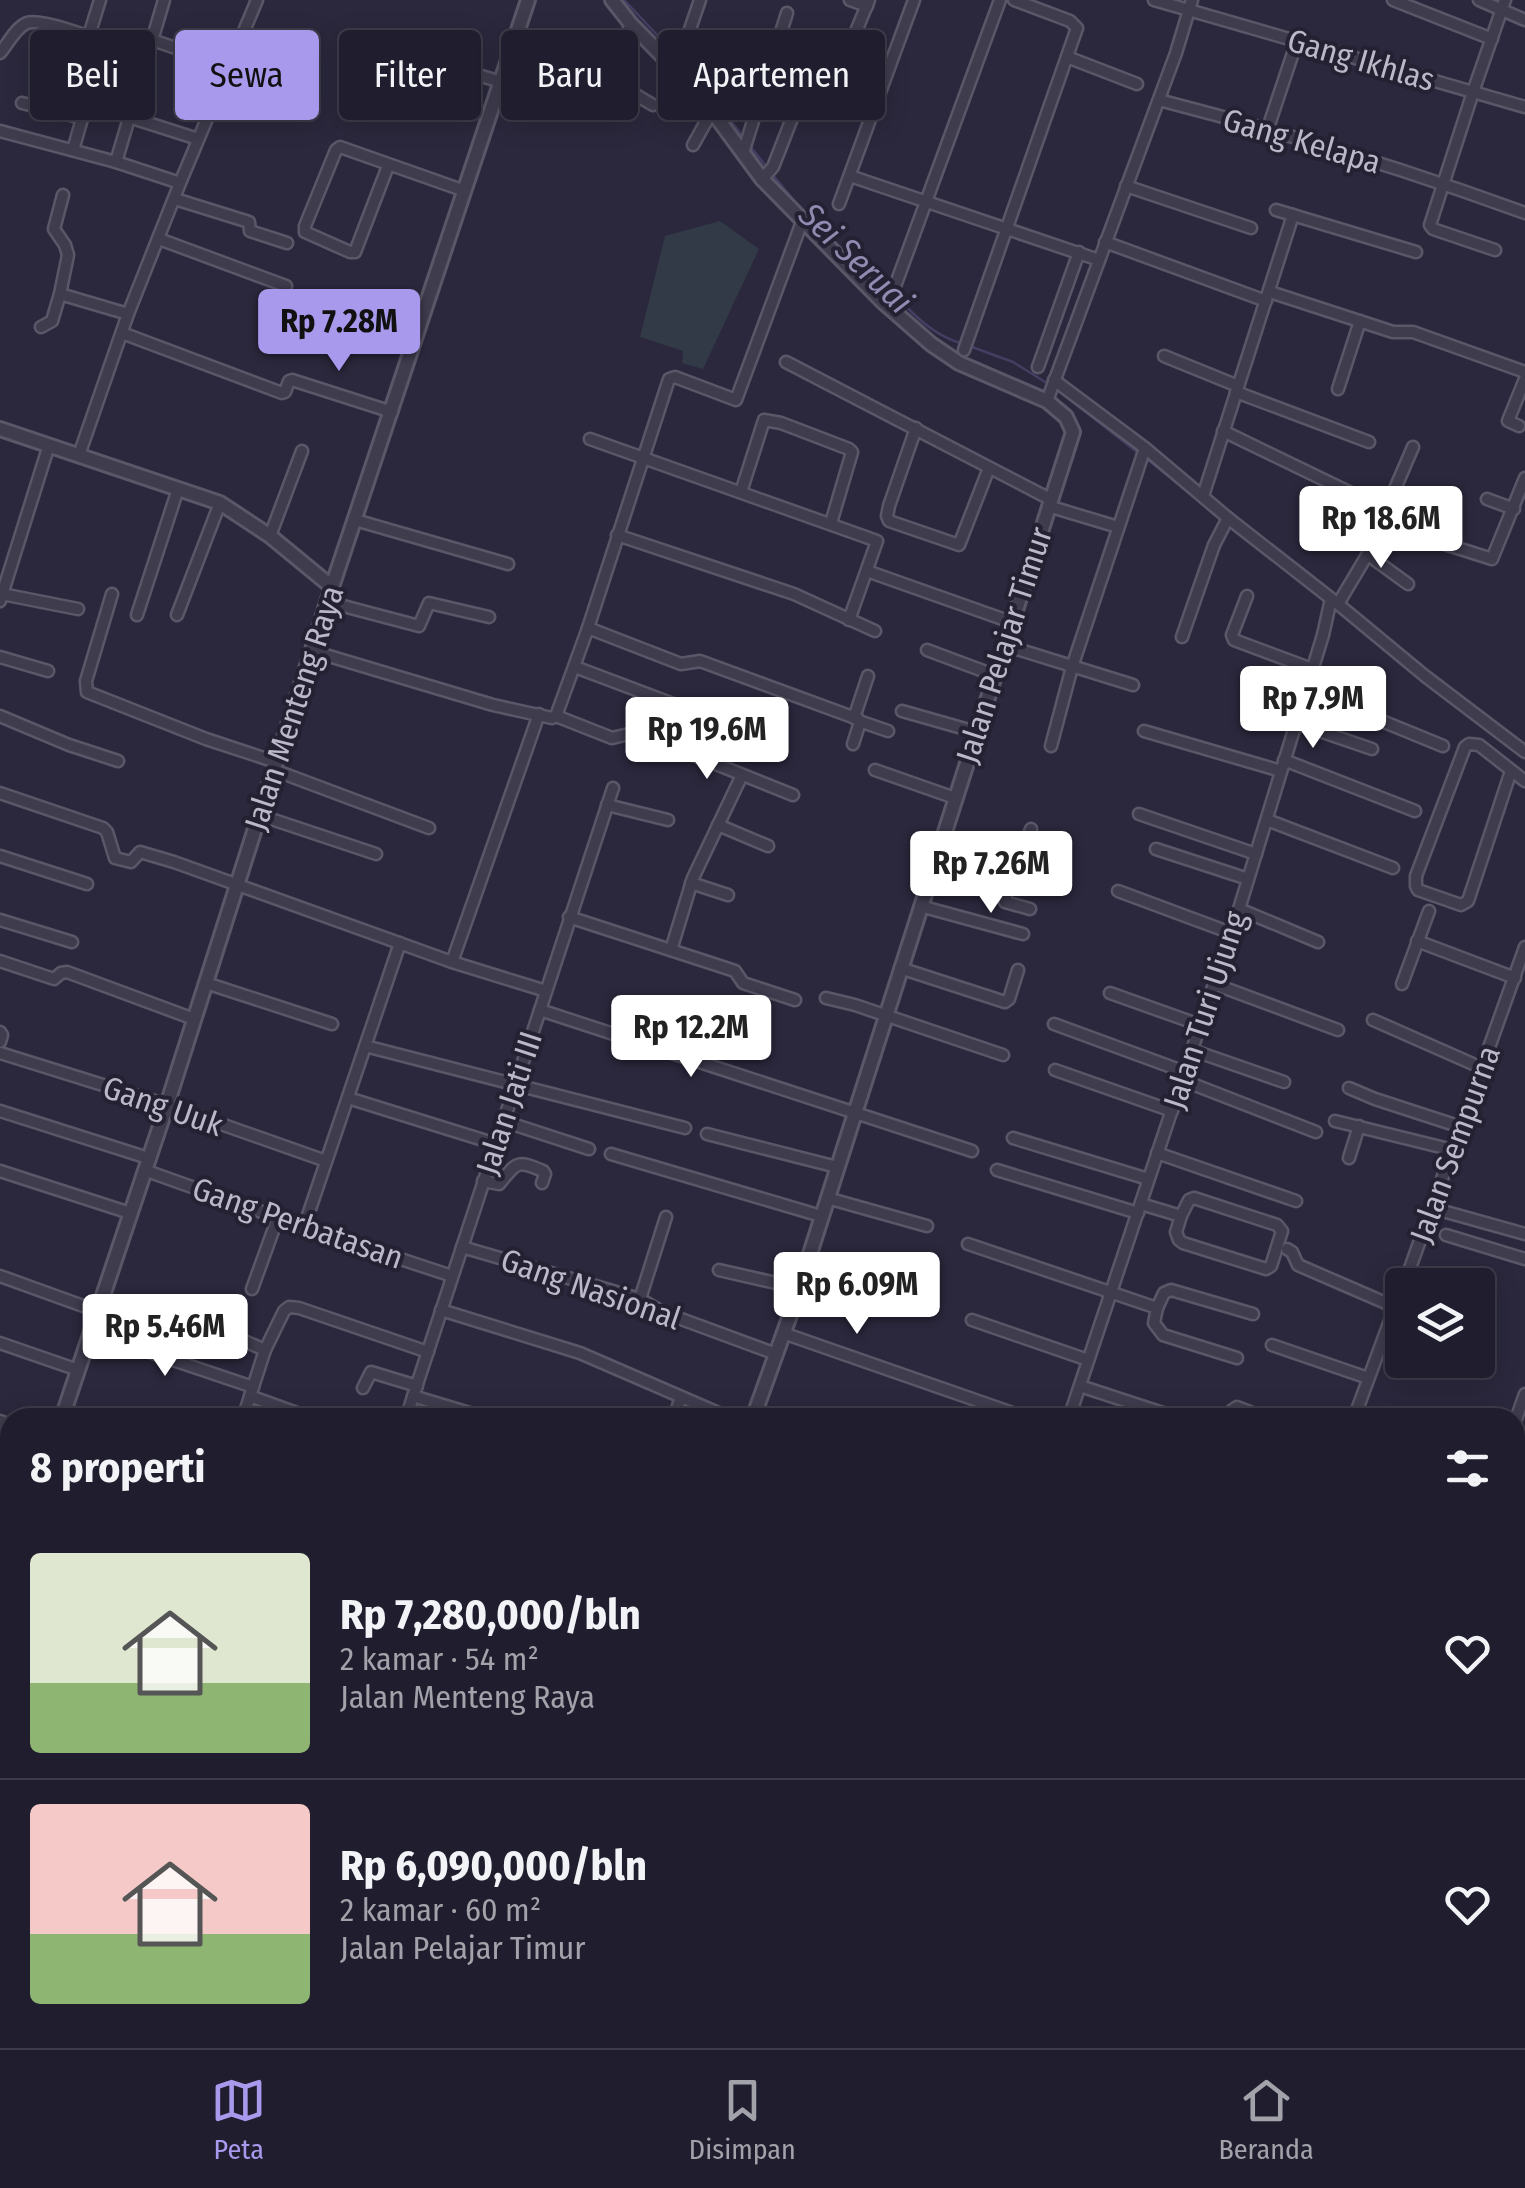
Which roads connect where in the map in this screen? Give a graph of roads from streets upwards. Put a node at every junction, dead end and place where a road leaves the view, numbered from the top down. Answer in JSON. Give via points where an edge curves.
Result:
{"nodes":[{"id":1,"x":100,"y":0,"type":"edge"},
{"id":2,"x":164,"y":0,"type":"edge"},
{"id":3,"x":255,"y":0,"type":"edge"},
{"id":4,"x":528,"y":0,"type":"edge"},
{"id":5,"x":612,"y":0,"type":"edge"},
{"id":6,"x":700,"y":0,"type":"edge"},
{"id":7,"x":850,"y":0,"type":"edge"},
{"id":8,"x":914,"y":0,"type":"edge"},
{"id":9,"x":1000,"y":0,"type":"edge"},
{"id":10,"x":1014,"y":0,"type":"edge"},
{"id":11,"x":1154,"y":0,"type":"edge"},
{"id":12,"x":1392,"y":0,"type":"edge"},
{"id":13,"x":1479,"y":0,"type":"edge"},
{"id":14,"x":868,"y":3,"type":"edge"},
{"id":15,"x":1504,"y":5,"type":"edge"},
{"id":16,"x":1191,"y":7,"type":"edge"},
{"id":17,"x":787,"y":13,"type":"dead end"},
{"id":18,"x":1525,"y":20,"type":"edge"},
{"id":19,"x":631,"y":24,"type":"junction"},
{"id":20,"x":92,"y":29,"type":"dead end"},
{"id":21,"x":60,"y":30,"type":"edge"},
{"id":22,"x":155,"y":30,"type":"edge"},
{"id":23,"x":243,"y":30,"type":"edge"},
{"id":24,"x":518,"y":30,"type":"edge"},
{"id":25,"x":628,"y":30,"type":"edge"},
{"id":26,"x":690,"y":30,"type":"edge"},
{"id":27,"x":857,"y":30,"type":"edge"},
{"id":28,"x":1492,"y":39,"type":"junction"},
{"id":29,"x":1297,"y":42,"type":"junction"},
{"id":30,"x":658,"y":45,"type":"edge"},
{"id":31,"x":0,"y":53,"type":"edge"},
{"id":32,"x":1067,"y":57,"type":"junction"},
{"id":33,"x":1137,"y":84,"type":"dead end"},
{"id":34,"x":501,"y":85,"type":"edge"},
{"id":35,"x":1473,"y":92,"type":"junction"},
{"id":36,"x":638,"y":96,"type":"edge"},
{"id":37,"x":1159,"y":100,"type":"junction"},
{"id":38,"x":22,"y":104,"type":"dead end"},
{"id":39,"x":653,"y":105,"type":"dead end"},
{"id":40,"x":30,"y":106,"type":"edge"},
{"id":41,"x":1525,"y":107,"type":"edge"},
{"id":42,"x":81,"y":120,"type":"edge"},
{"id":43,"x":128,"y":120,"type":"edge"},
{"id":44,"x":136,"y":120,"type":"edge"},
{"id":45,"x":206,"y":120,"type":"edge"},
{"id":46,"x":707,"y":120,"type":"edge"},
{"id":47,"x":720,"y":120,"type":"edge"},
{"id":48,"x":789,"y":120,"type":"edge"},
{"id":49,"x":1268,"y":128,"type":"junction"},
{"id":50,"x":0,"y":131,"type":"edge"},
{"id":51,"x":198,"y":139,"type":"junction"},
{"id":52,"x":692,"y":144,"type":"dead end"},
{"id":53,"x":746,"y":144,"type":"junction"},
{"id":54,"x":73,"y":150,"type":"junction"},
{"id":55,"x":116,"y":162,"type":"junction"},
{"id":56,"x":388,"y":166,"type":"junction"},
{"id":57,"x":767,"y":172,"type":"junction"},
{"id":58,"x":850,"y":176,"type":"junction"},
{"id":59,"x":180,"y":184,"type":"junction"},
{"id":60,"x":1444,"y":184,"type":"junction"},
{"id":61,"x":1126,"y":186,"type":"junction"},
{"id":62,"x":465,"y":191,"type":"junction"},
{"id":63,"x":63,"y":194,"type":"dead end"},
{"id":64,"x":175,"y":199,"type":"junction"},
{"id":65,"x":927,"y":203,"type":"junction"},
{"id":66,"x":839,"y":204,"type":"dead end"},
{"id":67,"x":1276,"y":210,"type":"dead end"},
{"id":68,"x":1525,"y":213,"type":"edge"},
{"id":69,"x":1293,"y":215,"type":"junction"},
{"id":70,"x":803,"y":219,"type":"junction"},
{"id":71,"x":1005,"y":227,"type":"junction"},
{"id":72,"x":1251,"y":228,"type":"dead end"},
{"id":73,"x":159,"y":239,"type":"junction"},
{"id":74,"x":1105,"y":242,"type":"junction"},
{"id":75,"x":287,"y":243,"type":"dead end"},
{"id":76,"x":1495,"y":250,"type":"dead end"},
{"id":77,"x":1079,"y":252,"type":"junction"},
{"id":78,"x":1416,"y":252,"type":"dead end"},
{"id":79,"x":1099,"y":260,"type":"junction"},
{"id":80,"x":286,"y":286,"type":"dead end"},
{"id":81,"x":894,"y":289,"type":"dead end"},
{"id":82,"x":60,"y":294,"type":"junction"},
{"id":83,"x":1268,"y":296,"type":"junction"},
{"id":84,"x":128,"y":314,"type":"junction"},
{"id":85,"x":1360,"y":322,"type":"junction"},
{"id":86,"x":41,"y":328,"type":"dead end"},
{"id":87,"x":122,"y":333,"type":"junction"},
{"id":88,"x":965,"y":346,"type":"dead end"},
{"id":89,"x":1164,"y":356,"type":"dead end"},
{"id":90,"x":786,"y":362,"type":"dead end"},
{"id":91,"x":1038,"y":367,"type":"dead end"},
{"id":92,"x":1524,"y":371,"type":"edge"},
{"id":93,"x":1051,"y":389,"type":"junction"},
{"id":94,"x":1237,"y":389,"type":"junction"},
{"id":95,"x":1338,"y":389,"type":"dead end"},
{"id":96,"x":392,"y":412,"type":"junction"},
{"id":97,"x":1519,"y":426,"type":"dead end"},
{"id":98,"x":916,"y":428,"type":"junction"},
{"id":99,"x":0,"y":429,"type":"edge"},
{"id":100,"x":1223,"y":432,"type":"junction"},
{"id":101,"x":590,"y":440,"type":"dead end"},
{"id":102,"x":1369,"y":442,"type":"dead end"},
{"id":103,"x":49,"y":446,"type":"junction"},
{"id":104,"x":1413,"y":447,"type":"dead end"},
{"id":105,"x":1145,"y":448,"type":"junction"},
{"id":106,"x":302,"y":450,"type":"dead end"},
{"id":107,"x":80,"y":456,"type":"junction"},
{"id":108,"x":644,"y":458,"type":"junction"},
{"id":109,"x":990,"y":468,"type":"junction"},
{"id":110,"x":1525,"y":478,"type":"edge"},
{"id":111,"x":178,"y":489,"type":"junction"},
{"id":112,"x":741,"y":492,"type":"junction"},
{"id":113,"x":1203,"y":496,"type":"junction"},
{"id":114,"x":1486,"y":499,"type":"dead end"},
{"id":115,"x":1049,"y":502,"type":"junction"},
{"id":116,"x":220,"y":503,"type":"junction"},
{"id":117,"x":1514,"y":509,"type":"junction"},
{"id":118,"x":1385,"y":519,"type":"junction"},
{"id":119,"x":355,"y":520,"type":"junction"},
{"id":120,"x":1226,"y":521,"type":"junction"},
{"id":121,"x":830,"y":522,"type":"junction"},
{"id":122,"x":1118,"y":528,"type":"junction"},
{"id":123,"x":617,"y":535,"type":"junction"},
{"id":124,"x":270,"y":536,"type":"junction"},
{"id":125,"x":1368,"y":555,"type":"junction"},
{"id":126,"x":508,"y":564,"type":"dead end"},
{"id":127,"x":866,"y":571,"type":"junction"},
{"id":128,"x":1408,"y":584,"type":"dead end"},
{"id":129,"x":112,"y":594,"type":"dead end"},
{"id":130,"x":330,"y":594,"type":"junction"},
{"id":131,"x":1247,"y":596,"type":"dead end"},
{"id":132,"x":1,"y":597,"type":"edge"},
{"id":133,"x":1335,"y":601,"type":"junction"},
{"id":134,"x":78,"y":609,"type":"dead end"},
{"id":135,"x":137,"y":614,"type":"dead end"},
{"id":136,"x":176,"y":615,"type":"dead end"},
{"id":137,"x":490,"y":617,"type":"dead end"},
{"id":138,"x":850,"y":620,"type":"junction"},
{"id":139,"x":1011,"y":622,"type":"junction"},
{"id":140,"x":588,"y":628,"type":"junction"},
{"id":141,"x":875,"y":631,"type":"dead end"},
{"id":142,"x":1182,"y":637,"type":"dead end"},
{"id":143,"x":1004,"y":645,"type":"junction"},
{"id":144,"x":926,"y":650,"type":"dead end"},
{"id":145,"x":312,"y":651,"type":"junction"},
{"id":146,"x":0,"y":656,"type":"edge"},
{"id":147,"x":574,"y":667,"type":"junction"},
{"id":148,"x":1072,"y":667,"type":"junction"},
{"id":149,"x":1312,"y":669,"type":"junction"},
{"id":150,"x":48,"y":671,"type":"dead end"},
{"id":151,"x":994,"y":675,"type":"junction"},
{"id":152,"x":868,"y":676,"type":"dead end"},
{"id":153,"x":1133,"y":685,"type":"dead end"},
{"id":154,"x":1306,"y":690,"type":"junction"},
{"id":155,"x":676,"y":704,"type":"dead end"},
{"id":156,"x":902,"y":711,"type":"dead end"},
{"id":157,"x":540,"y":714,"type":"junction"},
{"id":158,"x":0,"y":716,"type":"edge"},
{"id":159,"x":556,"y":716,"type":"junction"},
{"id":160,"x":857,"y":719,"type":"junction"},
{"id":161,"x":1296,"y":723,"type":"junction"},
{"id":162,"x":1144,"y":730,"type":"dead end"},
{"id":163,"x":888,"y":731,"type":"dead end"},
{"id":164,"x":976,"y":732,"type":"junction"},
{"id":165,"x":852,"y":744,"type":"dead end"},
{"id":166,"x":1051,"y":746,"type":"dead end"},
{"id":167,"x":1443,"y":746,"type":"dead end"},
{"id":168,"x":1372,"y":749,"type":"dead end"},
{"id":169,"x":1525,"y":752,"type":"edge"},
{"id":170,"x":118,"y":761,"type":"dead end"},
{"id":171,"x":275,"y":766,"type":"junction"},
{"id":172,"x":1282,"y":766,"type":"junction"},
{"id":173,"x":875,"y":770,"type":"dead end"},
{"id":174,"x":1511,"y":771,"type":"junction"},
{"id":175,"x":742,"y":775,"type":"junction"},
{"id":176,"x":1525,"y":781,"type":"edge"},
{"id":177,"x":613,"y":788,"type":"dead end"},
{"id":178,"x":0,"y":793,"type":"edge"},
{"id":179,"x":792,"y":795,"type":"dead end"},
{"id":180,"x":955,"y":798,"type":"junction"},
{"id":181,"x":607,"y":804,"type":"junction"},
{"id":182,"x":1416,"y":811,"type":"dead end"},
{"id":183,"x":1138,"y":814,"type":"dead end"},
{"id":184,"x":259,"y":816,"type":"junction"},
{"id":185,"x":668,"y":820,"type":"dead end"},
{"id":186,"x":1266,"y":820,"type":"junction"},
{"id":187,"x":718,"y":825,"type":"junction"},
{"id":188,"x":428,"y":828,"type":"dead end"},
{"id":189,"x":1031,"y":829,"type":"dead end"},
{"id":190,"x":768,"y":846,"type":"dead end"},
{"id":191,"x":1156,"y":849,"type":"dead end"},
{"id":192,"x":376,"y":854,"type":"dead end"},
{"id":193,"x":1256,"y":854,"type":"junction"},
{"id":194,"x":0,"y":856,"type":"edge"},
{"id":195,"x":934,"y":863,"type":"junction"},
{"id":196,"x":1393,"y":868,"type":"dead end"},
{"id":197,"x":1248,"y":880,"type":"junction"},
{"id":198,"x":692,"y":883,"type":"junction"},
{"id":199,"x":1008,"y":883,"type":"junction"},
{"id":200,"x":87,"y":884,"type":"dead end"},
{"id":201,"x":238,"y":884,"type":"junction"},
{"id":202,"x":1118,"y":891,"type":"dead end"},
{"id":203,"x":728,"y":895,"type":"dead end"},
{"id":204,"x":920,"y":906,"type":"junction"},
{"id":205,"x":1239,"y":909,"type":"junction"},
{"id":206,"x":1030,"y":910,"type":"dead end"},
{"id":207,"x":1428,"y":910,"type":"dead end"},
{"id":208,"x":569,"y":916,"type":"junction"},
{"id":209,"x":0,"y":920,"type":"edge"},
{"id":210,"x":1231,"y":933,"type":"junction"},
{"id":211,"x":1023,"y":934,"type":"dead end"},
{"id":212,"x":1416,"y":941,"type":"junction"},
{"id":213,"x":72,"y":942,"type":"dead end"},
{"id":214,"x":1318,"y":942,"type":"dead end"},
{"id":215,"x":400,"y":944,"type":"junction"},
{"id":216,"x":1525,"y":947,"type":"edge"},
{"id":217,"x":671,"y":950,"type":"junction"},
{"id":218,"x":0,"y":961,"type":"edge"},
{"id":219,"x":452,"y":962,"type":"junction"},
{"id":220,"x":900,"y":968,"type":"junction"},
{"id":221,"x":1018,"y":970,"type":"dead end"},
{"id":222,"x":1515,"y":978,"type":"junction"},
{"id":223,"x":206,"y":983,"type":"junction"},
{"id":224,"x":1214,"y":984,"type":"junction"},
{"id":225,"x":1402,"y":984,"type":"dead end"},
{"id":226,"x":546,"y":990,"type":"junction"},
{"id":227,"x":1110,"y":994,"type":"dead end"},
{"id":228,"x":826,"y":998,"type":"dead end"},
{"id":229,"x":795,"y":1000,"type":"dead end"},
{"id":230,"x":540,"y":1010,"type":"junction"},
{"id":231,"x":885,"y":1016,"type":"junction"},
{"id":232,"x":194,"y":1019,"type":"junction"},
{"id":233,"x":1374,"y":1020,"type":"dead end"},
{"id":234,"x":332,"y":1024,"type":"dead end"},
{"id":235,"x":1054,"y":1024,"type":"dead end"},
{"id":236,"x":1200,"y":1025,"type":"junction"},
{"id":237,"x":1338,"y":1030,"type":"dead end"},
{"id":238,"x":0,"y":1032,"type":"edge"},
{"id":239,"x":0,"y":1042,"type":"edge"},
{"id":240,"x":364,"y":1046,"type":"junction"},
{"id":241,"x":1192,"y":1050,"type":"junction"},
{"id":242,"x":0,"y":1053,"type":"edge"},
{"id":243,"x":1003,"y":1055,"type":"dead end"},
{"id":244,"x":1482,"y":1068,"type":"junction"},
{"id":245,"x":1056,"y":1070,"type":"dead end"},
{"id":246,"x":1183,"y":1076,"type":"junction"},
{"id":247,"x":1284,"y":1082,"type":"dead end"},
{"id":248,"x":515,"y":1086,"type":"junction"},
{"id":249,"x":1349,"y":1088,"type":"dead end"},
{"id":250,"x":348,"y":1098,"type":"junction"},
{"id":251,"x":166,"y":1105,"type":"junction"},
{"id":252,"x":0,"y":1111,"type":"edge"},
{"id":253,"x":1172,"y":1111,"type":"junction"},
{"id":254,"x":854,"y":1112,"type":"junction"},
{"id":255,"x":503,"y":1121,"type":"junction"},
{"id":256,"x":1335,"y":1121,"type":"dead end"},
{"id":257,"x":1359,"y":1126,"type":"junction"},
{"id":258,"x":1462,"y":1127,"type":"junction"},
{"id":259,"x":684,"y":1128,"type":"dead end"},
{"id":260,"x":1316,"y":1132,"type":"dead end"},
{"id":261,"x":707,"y":1134,"type":"dead end"},
{"id":262,"x":1013,"y":1138,"type":"dead end"},
{"id":263,"x":496,"y":1144,"type":"junction"},
{"id":264,"x":588,"y":1148,"type":"dead end"},
{"id":265,"x":1453,"y":1150,"type":"junction"},
{"id":266,"x":972,"y":1151,"type":"dead end"},
{"id":267,"x":1158,"y":1153,"type":"junction"},
{"id":268,"x":610,"y":1154,"type":"dead end"},
{"id":269,"x":1349,"y":1158,"type":"dead end"},
{"id":270,"x":326,"y":1162,"type":"junction"},
{"id":271,"x":146,"y":1164,"type":"junction"},
{"id":272,"x":836,"y":1167,"type":"junction"},
{"id":273,"x":997,"y":1170,"type":"dead end"},
{"id":274,"x":0,"y":1171,"type":"edge"},
{"id":275,"x":1148,"y":1179,"type":"junction"},
{"id":276,"x":484,"y":1182,"type":"junction"},
{"id":277,"x":542,"y":1183,"type":"dead end"},
{"id":278,"x":827,"y":1198,"type":"junction"},
{"id":279,"x":1296,"y":1201,"type":"dead end"},
{"id":280,"x":1139,"y":1208,"type":"junction"},
{"id":281,"x":1432,"y":1208,"type":"junction"},
{"id":282,"x":130,"y":1213,"type":"junction"},
{"id":283,"x":821,"y":1216,"type":"junction"},
{"id":284,"x":1181,"y":1216,"type":"junction"},
{"id":285,"x":278,"y":1217,"type":"junction"},
{"id":286,"x":666,"y":1217,"type":"dead end"},
{"id":287,"x":927,"y":1226,"type":"dead end"},
{"id":288,"x":304,"y":1227,"type":"junction"},
{"id":289,"x":1525,"y":1234,"type":"edge"},
{"id":290,"x":1446,"y":1235,"type":"dead end"},
{"id":291,"x":968,"y":1244,"type":"dead end"},
{"id":292,"x":462,"y":1248,"type":"junction"},
{"id":293,"x":1286,"y":1249,"type":"dead end"},
{"id":294,"x":1525,"y":1259,"type":"edge"},
{"id":295,"x":1410,"y":1268,"type":"edge"},
{"id":296,"x":719,"y":1270,"type":"dead end"},
{"id":297,"x":0,"y":1276,"type":"edge"},
{"id":298,"x":452,"y":1276,"type":"junction"},
{"id":299,"x":798,"y":1288,"type":"junction"},
{"id":300,"x":252,"y":1289,"type":"dead end"},
{"id":301,"x":1111,"y":1292,"type":"junction"},
{"id":302,"x":640,"y":1299,"type":"junction"},
{"id":303,"x":1385,"y":1303,"type":"edge"},
{"id":304,"x":1157,"y":1308,"type":"junction"},
{"id":305,"x":441,"y":1310,"type":"junction"},
{"id":306,"x":97,"y":1312,"type":"junction"},
{"id":307,"x":1253,"y":1314,"type":"dead end"},
{"id":308,"x":972,"y":1320,"type":"dead end"},
{"id":309,"x":210,"y":1326,"type":"dead end"},
{"id":310,"x":92,"y":1328,"type":"junction"},
{"id":311,"x":783,"y":1333,"type":"junction"},
{"id":312,"x":1385,"y":1334,"type":"edge"},
{"id":313,"x":0,"y":1343,"type":"edge"},
{"id":314,"x":1272,"y":1345,"type":"dead end"},
{"id":315,"x":266,"y":1350,"type":"junction"},
{"id":316,"x":428,"y":1352,"type":"junction"},
{"id":317,"x":776,"y":1354,"type":"junction"},
{"id":318,"x":1237,"y":1358,"type":"dead end"},
{"id":319,"x":1088,"y":1360,"type":"junction"},
{"id":320,"x":78,"y":1370,"type":"junction"},
{"id":321,"x":1368,"y":1378,"type":"junction"},
{"id":322,"x":1080,"y":1386,"type":"junction"},
{"id":323,"x":363,"y":1388,"type":"dead end"},
{"id":324,"x":252,"y":1391,"type":"junction"},
{"id":325,"x":415,"y":1391,"type":"junction"},
{"id":326,"x":681,"y":1397,"type":"junction"},
{"id":327,"x":65,"y":1408,"type":"edge"},
{"id":328,"x":246,"y":1408,"type":"edge"},
{"id":329,"x":289,"y":1408,"type":"edge"},
{"id":330,"x":409,"y":1408,"type":"edge"},
{"id":331,"x":460,"y":1408,"type":"edge"},
{"id":332,"x":677,"y":1408,"type":"edge"},
{"id":333,"x":707,"y":1408,"type":"edge"},
{"id":334,"x":759,"y":1408,"type":"edge"},
{"id":335,"x":998,"y":1408,"type":"edge"},
{"id":336,"x":1072,"y":1408,"type":"edge"},
{"id":337,"x":1147,"y":1408,"type":"edge"},
{"id":338,"x":1358,"y":1408,"type":"edge"}],
"edges":[{"from":1,"to":20,"type":"street"},
{"from":2,"to":22,"type":"street"},
{"from":3,"to":23,"type":"street"},
{"from":4,"to":24,"type":"street","name":"Jalan Menteng Raya"},
{"from":5,"to":19,"type":"street"},
{"from":6,"to":26,"type":"street"},
{"from":7,"to":14,"type":"street"},
{"from":8,"to":58,"type":"street"},
{"from":9,"to":65,"type":"street"},
{"from":10,"to":32,"type":"street","via":[[1074,23]]},
{"from":11,"to":16,"type":"street","name":"Gang Ikhlas"},
{"from":12,"to":28,"type":"street"},
{"from":13,"to":15,"type":"street"},
{"from":14,"to":27,"type":"street"},
{"from":15,"to":18,"type":"street"},
{"from":15,"to":28,"type":"street"},
{"from":16,"to":29,"type":"street","name":"Gang Ikhlas"},
{"from":16,"to":37,"type":"street"},
{"from":17,"to":53,"type":"street"},
{"from":19,"to":25,"type":"street"},
{"from":19,"to":30,"type":"street"},
{"from":21,"to":31,"type":"street","via":[[31,22]]},
{"from":28,"to":35,"type":"street"},
{"from":29,"to":35,"type":"street","name":"Gang Ikhlas"},
{"from":29,"to":49,"type":"street"},
{"from":32,"to":33,"type":"street"},
{"from":32,"to":71,"type":"street"},
{"from":34,"to":62,"type":"street","name":"Jalan Menteng Raya"},
{"from":35,"to":41,"type":"street","name":"Gang Ikhlas"},
{"from":35,"to":60,"type":"street"},
{"from":36,"to":39,"type":"street"},
{"from":37,"to":49,"type":"street","name":"Gang Kelapa"},
{"from":37,"to":61,"type":"street"},
{"from":38,"to":40,"type":"street"},
{"from":42,"to":54,"type":"street"},
{"from":43,"to":55,"type":"street"},
{"from":44,"to":51,"type":"street"},
{"from":45,"to":51,"type":"street"},
{"from":46,"to":52,"type":"street"},
{"from":47,"to":53,"type":"street"},
{"from":48,"to":57,"type":"street"},
{"from":49,"to":60,"type":"street","name":"Gang Kelapa"},
{"from":50,"to":54,"type":"street"},
{"from":51,"to":59,"type":"street"},
{"from":53,"to":57,"type":"street"},
{"from":54,"to":55,"type":"street"},
{"from":55,"to":59,"type":"street"},
{"from":56,"to":56,"type":"street","via":[[355,252],[305,232],[338,148]]},
{"from":56,"to":62,"type":"street"},
{"from":57,"to":70,"type":"street"},
{"from":58,"to":65,"type":"street"},
{"from":58,"to":66,"type":"street"},
{"from":59,"to":64,"type":"street"},
{"from":60,"to":68,"type":"street","name":"Gang Kelapa"},
{"from":60,"to":76,"type":"street","via":[[1430,228]]},
{"from":61,"to":72,"type":"street"},
{"from":61,"to":74,"type":"street"},
{"from":62,"to":96,"type":"street","name":"Jalan Menteng Raya"},
{"from":63,"to":82,"type":"street","via":[[54,229],[68,255]]},
{"from":64,"to":73,"type":"street"},
{"from":64,"to":75,"type":"street","via":[[248,222],[250,232]]},
{"from":65,"to":71,"type":"street"},
{"from":65,"to":81,"type":"street"},
{"from":67,"to":69,"type":"street"},
{"from":69,"to":78,"type":"street"},
{"from":69,"to":83,"type":"street"},
{"from":70,"to":93,"type":"street","via":[[931,344],[959,362]]},
{"from":70,"to":108,"type":"street","via":[[736,400],[671,377]]},
{"from":71,"to":77,"type":"street"},
{"from":71,"to":88,"type":"street"},
{"from":73,"to":80,"type":"street"},
{"from":73,"to":84,"type":"street"},
{"from":74,"to":79,"type":"street"},
{"from":74,"to":83,"type":"street"},
{"from":77,"to":79,"type":"street"},
{"from":77,"to":91,"type":"street"},
{"from":79,"to":93,"type":"street"},
{"from":82,"to":84,"type":"street"},
{"from":82,"to":86,"type":"street","via":[[52,321]]},
{"from":83,"to":85,"type":"street"},
{"from":83,"to":94,"type":"street"},
{"from":84,"to":87,"type":"street"},
{"from":85,"to":92,"type":"street","via":[[1412,332]]},
{"from":85,"to":95,"type":"street"},
{"from":87,"to":96,"type":"street","via":[[282,393],[292,380]]},
{"from":87,"to":107,"type":"street"},
{"from":89,"to":94,"type":"street"},
{"from":90,"to":98,"type":"street"},
{"from":92,"to":97,"type":"street","via":[[1508,421]]},
{"from":93,"to":105,"type":"street"},
{"from":93,"to":115,"type":"street","name":"Jalan Pelajar Timur","via":[[1073,432]]},
{"from":94,"to":100,"type":"street"},
{"from":94,"to":102,"type":"street"},
{"from":96,"to":119,"type":"street","name":"Jalan Menteng Raya"},
{"from":98,"to":109,"type":"street"},
{"from":98,"to":109,"type":"street","via":[[888,521],[959,546]]},
{"from":99,"to":103,"type":"street"},
{"from":100,"to":113,"type":"street"},
{"from":100,"to":118,"type":"street","via":[[1380,507]]},
{"from":101,"to":108,"type":"street"},
{"from":103,"to":107,"type":"street"},
{"from":103,"to":132,"type":"street"},
{"from":104,"to":118,"type":"street","name":"Jalan Turi Ujung"},
{"from":105,"to":113,"type":"street"},
{"from":105,"to":122,"type":"street"},
{"from":106,"to":124,"type":"street"},
{"from":107,"to":111,"type":"street"},
{"from":108,"to":112,"type":"street"},
{"from":108,"to":123,"type":"street"},
{"from":109,"to":115,"type":"street"},
{"from":110,"to":117,"type":"street"},
{"from":111,"to":116,"type":"street"},
{"from":111,"to":135,"type":"street"},
{"from":112,"to":121,"type":"street"},
{"from":112,"to":121,"type":"street","via":[[764,420],[797,428],[852,452]]},
{"from":113,"to":120,"type":"street"},
{"from":114,"to":117,"type":"street"},
{"from":115,"to":122,"type":"street"},
{"from":115,"to":139,"type":"street","name":"Jalan Pelajar Timur"},
{"from":116,"to":124,"type":"street"},
{"from":116,"to":136,"type":"street"},
{"from":117,"to":118,"type":"street","via":[[1492,559]]},
{"from":118,"to":125,"type":"street","name":"Jalan Turi Ujung"},
{"from":119,"to":126,"type":"street"},
{"from":119,"to":130,"type":"street","name":"Jalan Menteng Raya"},
{"from":120,"to":133,"type":"street"},
{"from":120,"to":142,"type":"street"},
{"from":121,"to":127,"type":"street","via":[[877,541]]},
{"from":122,"to":148,"type":"street"},
{"from":123,"to":138,"type":"street","via":[[794,594]]},
{"from":123,"to":140,"type":"street"},
{"from":124,"to":130,"type":"street"},
{"from":125,"to":128,"type":"street"},
{"from":125,"to":133,"type":"street","name":"Jalan Turi Ujung"},
{"from":127,"to":138,"type":"street"},
{"from":127,"to":139,"type":"street"},
{"from":129,"to":171,"type":"street","via":[[87,692]]},
{"from":130,"to":137,"type":"street","via":[[420,626],[430,602]]},
{"from":130,"to":145,"type":"street","name":"Jalan Menteng Raya"},
{"from":131,"to":149,"type":"street","via":[[1234,640]]},
{"from":132,"to":134,"type":"street"},
{"from":133,"to":149,"type":"street","name":"Jalan Turi Ujung"},
{"from":133,"to":169,"type":"street"},
{"from":138,"to":141,"type":"street"},
{"from":139,"to":143,"type":"street","name":"Jalan Pelajar Timur"},
{"from":140,"to":147,"type":"street"},
{"from":140,"to":160,"type":"street"},
{"from":143,"to":148,"type":"street"},
{"from":143,"to":151,"type":"street","name":"Jalan Pelajar Timur"},
{"from":144,"to":151,"type":"street"},
{"from":145,"to":157,"type":"street"},
{"from":145,"to":171,"type":"street","name":"Jalan Menteng Raya"},
{"from":146,"to":150,"type":"street"},
{"from":147,"to":155,"type":"street"},
{"from":147,"to":159,"type":"street"},
{"from":148,"to":153,"type":"street"},
{"from":148,"to":166,"type":"street"},
{"from":149,"to":154,"type":"street","name":"Jalan Turi Ujung"},
{"from":151,"to":164,"type":"street","name":"Jalan Pelajar Timur"},
{"from":152,"to":160,"type":"street"},
{"from":154,"to":161,"type":"street","name":"Jalan Turi Ujung"},
{"from":154,"to":167,"type":"street"},
{"from":156,"to":164,"type":"street"},
{"from":157,"to":159,"type":"street"},
{"from":157,"to":219,"type":"street"},
{"from":158,"to":170,"type":"street"},
{"from":159,"to":175,"type":"street","via":[[612,738],[646,736]]},
{"from":160,"to":163,"type":"street"},
{"from":160,"to":165,"type":"street"},
{"from":161,"to":168,"type":"street"},
{"from":161,"to":172,"type":"street","name":"Jalan Turi Ujung"},
{"from":162,"to":172,"type":"street"},
{"from":164,"to":180,"type":"street","name":"Jalan Pelajar Timur"},
{"from":171,"to":184,"type":"street","name":"Jalan Menteng Raya"},
{"from":171,"to":188,"type":"street"},
{"from":172,"to":182,"type":"street"},
{"from":172,"to":186,"type":"street","name":"Jalan Turi Ujung"},
{"from":173,"to":180,"type":"street"},
{"from":174,"to":174,"type":"street","via":[[1468,901],[1461,905],[1418,890],[1416,876],[1465,747],[1480,745]]},
{"from":174,"to":176,"type":"street"},
{"from":175,"to":179,"type":"street"},
{"from":175,"to":187,"type":"street"},
{"from":177,"to":181,"type":"street","name":"Jalan Jati III"},
{"from":178,"to":201,"type":"street","via":[[103,828],[115,858],[132,862],[140,852]]},
{"from":180,"to":195,"type":"street","name":"Jalan Pelajar Timur"},
{"from":181,"to":185,"type":"street"},
{"from":181,"to":208,"type":"street","name":"Jalan Jati III"},
{"from":183,"to":193,"type":"street"},
{"from":184,"to":192,"type":"street"},
{"from":184,"to":201,"type":"street","name":"Jalan Menteng Raya"},
{"from":186,"to":193,"type":"street","name":"Jalan Turi Ujung"},
{"from":186,"to":196,"type":"street"},
{"from":187,"to":190,"type":"street"},
{"from":187,"to":198,"type":"street"},
{"from":189,"to":199,"type":"street"},
{"from":191,"to":197,"type":"street"},
{"from":193,"to":197,"type":"street","name":"Jalan Turi Ujung"},
{"from":194,"to":200,"type":"street"},
{"from":195,"to":199,"type":"street"},
{"from":195,"to":204,"type":"street","name":"Jalan Pelajar Timur"},
{"from":197,"to":205,"type":"street","name":"Jalan Turi Ujung"},
{"from":198,"to":203,"type":"street"},
{"from":198,"to":217,"type":"street"},
{"from":199,"to":206,"type":"street","via":[[1005,902]]},
{"from":201,"to":215,"type":"street"},
{"from":201,"to":223,"type":"street","name":"Jalan Menteng Raya"},
{"from":202,"to":210,"type":"street"},
{"from":204,"to":211,"type":"street"},
{"from":204,"to":220,"type":"street","name":"Jalan Pelajar Timur"},
{"from":205,"to":210,"type":"street","name":"Jalan Turi Ujung"},
{"from":205,"to":214,"type":"street"},
{"from":207,"to":212,"type":"street"},
{"from":208,"to":217,"type":"street"},
{"from":208,"to":226,"type":"street","name":"Jalan Jati III"},
{"from":209,"to":213,"type":"street"},
{"from":210,"to":224,"type":"street","name":"Jalan Turi Ujung"},
{"from":212,"to":222,"type":"street"},
{"from":212,"to":225,"type":"street"},
{"from":215,"to":219,"type":"street"},
{"from":215,"to":240,"type":"street"},
{"from":216,"to":222,"type":"street","name":"Jalan Sempurna"},
{"from":217,"to":229,"type":"street"},
{"from":218,"to":232,"type":"street","via":[[54,979],[67,972]]},
{"from":219,"to":226,"type":"street"},
{"from":220,"to":221,"type":"street","via":[[1004,1002]]},
{"from":220,"to":231,"type":"street","name":"Jalan Pelajar Timur"},
{"from":222,"to":244,"type":"street","name":"Jalan Sempurna"},
{"from":223,"to":232,"type":"street","name":"Jalan Menteng Raya"},
{"from":223,"to":234,"type":"street"},
{"from":224,"to":236,"type":"street","name":"Jalan Turi Ujung"},
{"from":224,"to":237,"type":"street"},
{"from":226,"to":230,"type":"street","name":"Jalan Jati III"},
{"from":227,"to":236,"type":"street"},
{"from":228,"to":231,"type":"street"},
{"from":230,"to":248,"type":"street","name":"Jalan Jati III"},
{"from":230,"to":254,"type":"street"},
{"from":231,"to":243,"type":"street"},
{"from":231,"to":254,"type":"street","name":"Jalan Pelajar Timur"},
{"from":232,"to":251,"type":"street","name":"Jalan Menteng Raya"},
{"from":233,"to":244,"type":"street"},
{"from":235,"to":246,"type":"street"},
{"from":236,"to":241,"type":"street","name":"Jalan Turi Ujung"},
{"from":238,"to":239,"type":"street"},
{"from":240,"to":248,"type":"street"},
{"from":240,"to":250,"type":"street"},
{"from":241,"to":246,"type":"street","name":"Jalan Turi Ujung"},
{"from":241,"to":247,"type":"street"},
{"from":242,"to":251,"type":"street","name":"Gang Uuk"},
{"from":244,"to":258,"type":"street","name":"Jalan Sempurna"},
{"from":245,"to":253,"type":"street"},
{"from":246,"to":253,"type":"street","name":"Jalan Turi Ujung"},
{"from":246,"to":260,"type":"street"},
{"from":248,"to":255,"type":"street","name":"Jalan Jati III"},
{"from":248,"to":259,"type":"street"},
{"from":249,"to":258,"type":"street"},
{"from":250,"to":263,"type":"street"},
{"from":250,"to":270,"type":"street"},
{"from":251,"to":270,"type":"street","name":"Gang Uuk"},
{"from":251,"to":271,"type":"street","name":"Jalan Menteng Raya"},
{"from":252,"to":271,"type":"street","name":"Gang Perbatasan"},
{"from":253,"to":267,"type":"street","name":"Jalan Turi Ujung"},
{"from":254,"to":266,"type":"street"},
{"from":254,"to":272,"type":"street","name":"Jalan Pelajar Timur"},
{"from":255,"to":263,"type":"street","name":"Jalan Jati III"},
{"from":255,"to":264,"type":"street"},
{"from":256,"to":257,"type":"street"},
{"from":257,"to":265,"type":"street"},
{"from":257,"to":269,"type":"street"},
{"from":258,"to":265,"type":"street","name":"Jalan Sempurna"},
{"from":261,"to":272,"type":"street"},
{"from":262,"to":275,"type":"street"},
{"from":263,"to":276,"type":"street","name":"Jalan Jati III"},
{"from":265,"to":281,"type":"street","name":"Jalan Sempurna"},
{"from":267,"to":275,"type":"street","name":"Jalan Turi Ujung"},
{"from":267,"to":279,"type":"street"},
{"from":268,"to":283,"type":"street"},
{"from":270,"to":288,"type":"street"},
{"from":271,"to":282,"type":"street","name":"Jalan Menteng Raya"},
{"from":271,"to":285,"type":"street","name":"Gang Perbatasan"},
{"from":272,"to":278,"type":"street","name":"Jalan Pelajar Timur"},
{"from":273,"to":280,"type":"street"},
{"from":274,"to":282,"type":"street"},
{"from":275,"to":280,"type":"street","name":"Jalan Turi Ujung"},
{"from":276,"to":277,"type":"street","via":[[500,1184],[519,1164],[543,1171]]},
{"from":276,"to":292,"type":"street","name":"Jalan Jati III"},
{"from":278,"to":283,"type":"street","name":"Jalan Pelajar Timur"},
{"from":278,"to":287,"type":"street"},
{"from":280,"to":284,"type":"street"},
{"from":280,"to":301,"type":"street","name":"Jalan Turi Ujung"},
{"from":281,"to":289,"type":"street"},
{"from":281,"to":295,"type":"street","name":"Jalan Sempurna"},
{"from":282,"to":306,"type":"street","name":"Jalan Menteng Raya"},
{"from":283,"to":299,"type":"street","name":"Jalan Pelajar Timur"},
{"from":284,"to":284,"type":"street","via":[[1194,1198],[1277,1225],[1282,1232],[1271,1266],[1179,1240]]},
{"from":285,"to":288,"type":"street","name":"Gang Perbatasan"},
{"from":285,"to":300,"type":"street"},
{"from":286,"to":302,"type":"street"},
{"from":288,"to":298,"type":"street","name":"Gang Perbatasan"},
{"from":290,"to":294,"type":"street"},
{"from":291,"to":301,"type":"street"},
{"from":292,"to":298,"type":"street","name":"Jalan Jati III"},
{"from":292,"to":302,"type":"street","name":"Gang Nasional"},
{"from":293,"to":303,"type":"street","via":[[1298,1264]]},
{"from":296,"to":299,"type":"street"},
{"from":297,"to":306,"type":"street"},
{"from":298,"to":305,"type":"street","name":"Jalan Jati III"},
{"from":299,"to":311,"type":"street","name":"Jalan Pelajar Timur"},
{"from":301,"to":304,"type":"street"},
{"from":301,"to":319,"type":"street","name":"Jalan Turi Ujung"},
{"from":302,"to":317,"type":"street","name":"Gang Nasional"},
{"from":304,"to":307,"type":"street","via":[[1171,1290]]},
{"from":304,"to":318,"type":"street","via":[[1154,1323],[1164,1335]]},
{"from":305,"to":316,"type":"street","name":"Jalan Jati III"},
{"from":305,"to":326,"type":"street","via":[[580,1353]]},
{"from":306,"to":310,"type":"street","name":"Jalan Menteng Raya"},
{"from":308,"to":319,"type":"street"},
{"from":309,"to":315,"type":"street"},
{"from":310,"to":320,"type":"street","name":"Jalan Menteng Raya"},
{"from":310,"to":324,"type":"street"},
{"from":311,"to":317,"type":"street","name":"Jalan Pelajar Timur"},
{"from":311,"to":335,"type":"street"},
{"from":312,"to":321,"type":"street","name":"Jalan Sempurna"},
{"from":313,"to":320,"type":"street"},
{"from":314,"to":321,"type":"street"},
{"from":315,"to":316,"type":"street","via":[[284,1311],[293,1307]]},
{"from":315,"to":324,"type":"street"},
{"from":316,"to":325,"type":"street","name":"Jalan Jati III"},
{"from":317,"to":334,"type":"street","name":"Jalan Pelajar Timur"},
{"from":319,"to":322,"type":"street","name":"Jalan Turi Ujung"},
{"from":320,"to":327,"type":"street","name":"Jalan Menteng Raya"},
{"from":321,"to":338,"type":"street","name":"Jalan Sempurna"},
{"from":322,"to":336,"type":"street","name":"Jalan Turi Ujung"},
{"from":322,"to":337,"type":"street"},
{"from":323,"to":325,"type":"street","via":[[371,1372]]},
{"from":324,"to":328,"type":"street"},
{"from":324,"to":329,"type":"street"},
{"from":325,"to":330,"type":"street","name":"Jalan Jati III"},
{"from":325,"to":331,"type":"street"},
{"from":326,"to":332,"type":"street"},
{"from":326,"to":333,"type":"street"}]}
